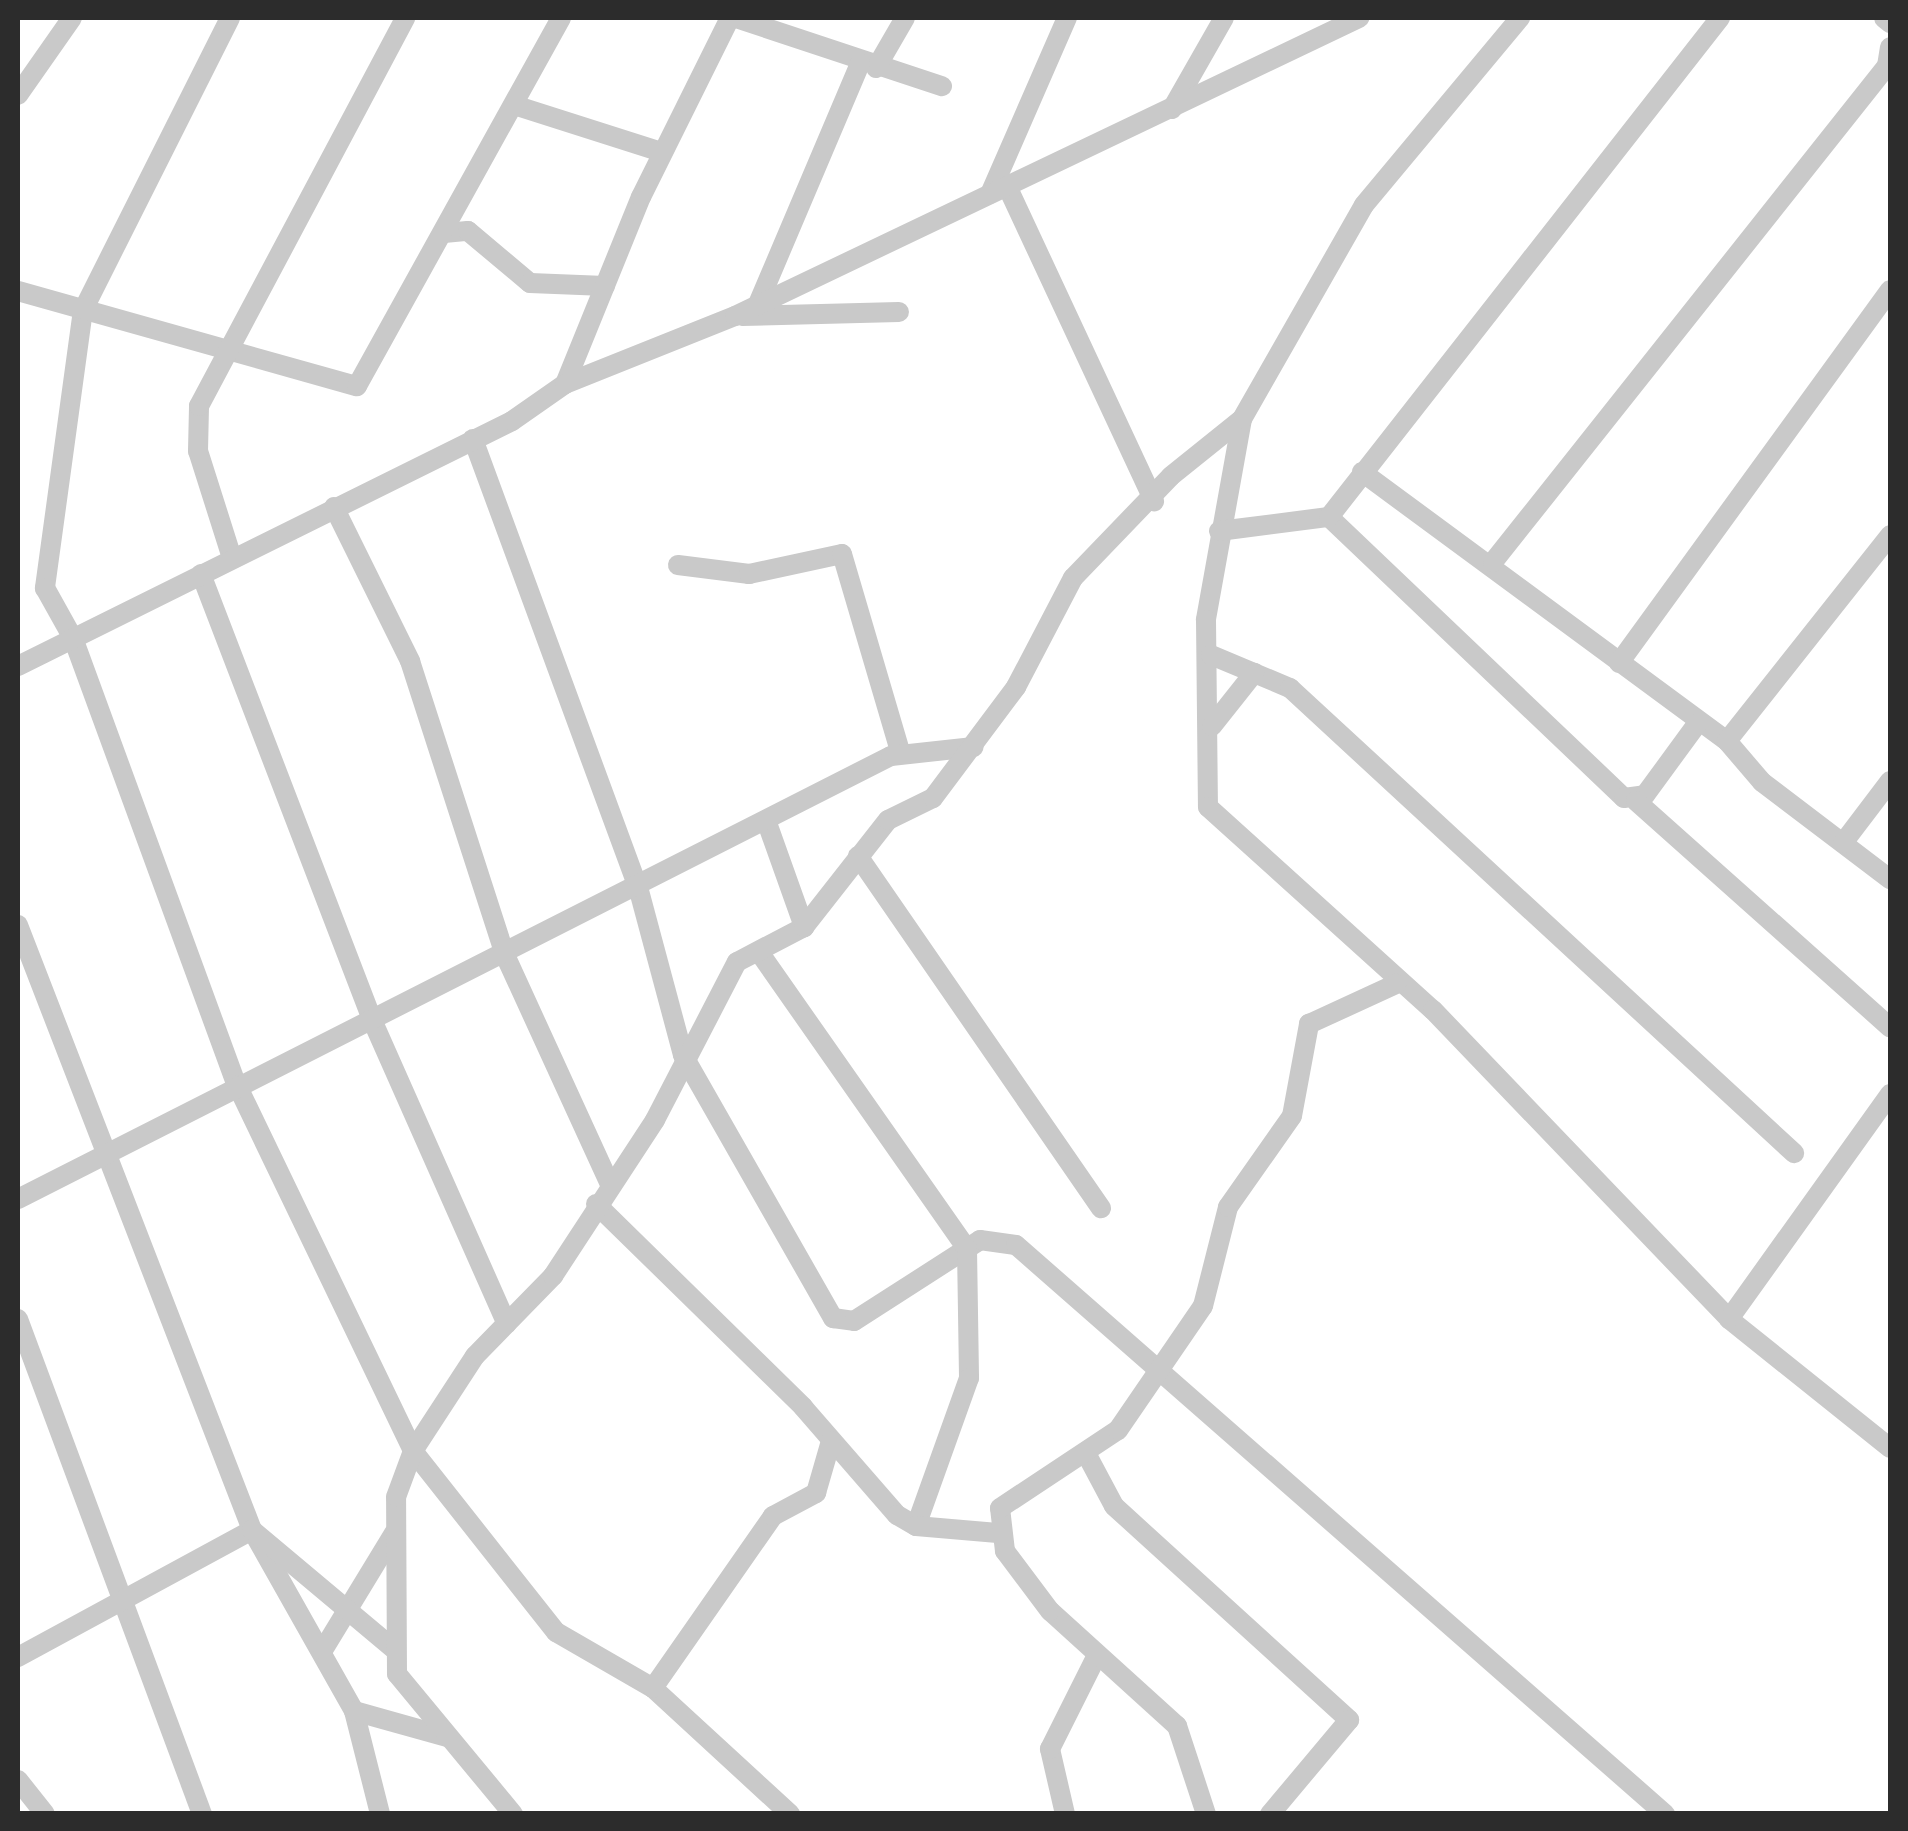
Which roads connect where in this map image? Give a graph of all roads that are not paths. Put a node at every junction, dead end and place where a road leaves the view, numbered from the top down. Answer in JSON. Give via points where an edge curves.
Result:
{"nodes":[{"id":1,"x":72,"y":18,"type":"edge"},
{"id":2,"x":230,"y":18,"type":"edge"},
{"id":3,"x":405,"y":18,"type":"edge"},
{"id":4,"x":562,"y":18,"type":"edge"},
{"id":5,"x":733,"y":18,"type":"edge"},
{"id":6,"x":905,"y":18,"type":"edge"},
{"id":7,"x":1067,"y":18,"type":"edge"},
{"id":8,"x":1224,"y":18,"type":"edge"},
{"id":9,"x":1359,"y":18,"type":"edge"},
{"id":10,"x":1520,"y":18,"type":"edge"},
{"id":11,"x":1720,"y":18,"type":"edge"},
{"id":12,"x":1884,"y":18,"type":"edge"},
{"id":13,"x":1890,"y":22,"type":"edge"},
{"id":14,"x":1890,"y":47,"type":"edge"},
{"id":15,"x":868,"y":66,"type":"junction"},
{"id":16,"x":942,"y":86,"type":"dead end"},
{"id":17,"x":18,"y":96,"type":"edge"},
{"id":18,"x":514,"y":105,"type":"junction"},
{"id":19,"x":1171,"y":110,"type":"junction"},
{"id":20,"x":661,"y":152,"type":"junction"},
{"id":21,"x":998,"y":190,"type":"junction"},
{"id":22,"x":444,"y":233,"type":"junction"},
{"id":23,"x":604,"y":286,"type":"junction"},
{"id":24,"x":1890,"y":290,"type":"edge"},
{"id":25,"x":18,"y":291,"type":"edge"},
{"id":26,"x":758,"y":304,"type":"junction"},
{"id":27,"x":83,"y":310,"type":"junction"},
{"id":28,"x":899,"y":312,"type":"dead end"},
{"id":29,"x":735,"y":316,"type":"junction"},
{"id":30,"x":232,"y":354,"type":"junction"},
{"id":31,"x":565,"y":384,"type":"junction"},
{"id":32,"x":1242,"y":419,"type":"junction"},
{"id":33,"x":473,"y":439,"type":"junction"},
{"id":34,"x":1362,"y":472,"type":"junction"},
{"id":35,"x":1154,"y":501,"type":"junction"},
{"id":36,"x":334,"y":508,"type":"junction"},
{"id":37,"x":1329,"y":517,"type":"junction"},
{"id":38,"x":1219,"y":532,"type":"junction"},
{"id":39,"x":1890,"y":535,"type":"edge"},
{"id":40,"x":232,"y":558,"type":"junction"},
{"id":41,"x":1493,"y":562,"type":"junction"},
{"id":42,"x":678,"y":565,"type":"dead end"},
{"id":43,"x":202,"y":574,"type":"junction"},
{"id":44,"x":73,"y":638,"type":"junction"},
{"id":45,"x":1211,"y":654,"type":"junction"},
{"id":46,"x":1619,"y":663,"type":"junction"},
{"id":47,"x":18,"y":666,"type":"edge"},
{"id":48,"x":1254,"y":674,"type":"junction"},
{"id":49,"x":1696,"y":724,"type":"junction"},
{"id":50,"x":1212,"y":726,"type":"junction"},
{"id":51,"x":1727,"y":741,"type":"junction"},
{"id":52,"x":974,"y":747,"type":"junction"},
{"id":53,"x":901,"y":754,"type":"junction"},
{"id":54,"x":1890,"y":781,"type":"edge"},
{"id":55,"x":1636,"y":802,"type":"junction"},
{"id":56,"x":766,"y":820,"type":"junction"},
{"id":57,"x":1844,"y":843,"type":"junction"},
{"id":58,"x":858,"y":856,"type":"junction"},
{"id":59,"x":1890,"y":879,"type":"edge"},
{"id":60,"x":638,"y":886,"type":"junction"},
{"id":61,"x":18,"y":925,"type":"edge"},
{"id":62,"x":804,"y":927,"type":"junction"},
{"id":63,"x":759,"y":952,"type":"junction"},
{"id":64,"x":506,"y":955,"type":"junction"},
{"id":65,"x":1396,"y":984,"type":"junction"},
{"id":66,"x":374,"y":1022,"type":"junction"},
{"id":67,"x":1890,"y":1027,"type":"edge"},
{"id":68,"x":683,"y":1055,"type":"junction"},
{"id":69,"x":238,"y":1085,"type":"junction"},
{"id":70,"x":1890,"y":1094,"type":"edge"},
{"id":71,"x":1794,"y":1153,"type":"dead end"},
{"id":72,"x":107,"y":1154,"type":"junction"},
{"id":73,"x":610,"y":1182,"type":"junction"},
{"id":74,"x":18,"y":1200,"type":"edge"},
{"id":75,"x":596,"y":1204,"type":"junction"},
{"id":76,"x":1101,"y":1208,"type":"dead end"},
{"id":77,"x":967,"y":1249,"type":"junction"},
{"id":78,"x":1729,"y":1318,"type":"junction"},
{"id":79,"x":18,"y":1319,"type":"edge"},
{"id":80,"x":507,"y":1324,"type":"junction"},
{"id":81,"x":1159,"y":1373,"type":"junction"},
{"id":82,"x":831,"y":1441,"type":"junction"},
{"id":83,"x":1890,"y":1448,"type":"edge"},
{"id":84,"x":413,"y":1451,"type":"junction"},
{"id":85,"x":1088,"y":1457,"type":"junction"},
{"id":86,"x":397,"y":1526,"type":"junction"},
{"id":87,"x":916,"y":1526,"type":"junction"},
{"id":88,"x":252,"y":1530,"type":"junction"},
{"id":89,"x":998,"y":1533,"type":"junction"},
{"id":90,"x":119,"y":1602,"type":"junction"},
{"id":91,"x":353,"y":1608,"type":"junction"},
{"id":92,"x":323,"y":1650,"type":"junction"},
{"id":93,"x":395,"y":1650,"type":"junction"},
{"id":94,"x":18,"y":1656,"type":"edge"},
{"id":95,"x":1095,"y":1659,"type":"junction"},
{"id":96,"x":652,"y":1688,"type":"junction"},
{"id":97,"x":354,"y":1711,"type":"junction"},
{"id":98,"x":447,"y":1736,"type":"junction"},
{"id":99,"x":18,"y":1780,"type":"edge"},
{"id":100,"x":45,"y":1814,"type":"edge"},
{"id":101,"x":202,"y":1814,"type":"edge"},
{"id":102,"x":380,"y":1814,"type":"edge"},
{"id":103,"x":512,"y":1814,"type":"edge"},
{"id":104,"x":790,"y":1814,"type":"edge"},
{"id":105,"x":1065,"y":1814,"type":"edge"},
{"id":106,"x":1206,"y":1814,"type":"edge"},
{"id":107,"x":1270,"y":1814,"type":"edge"},
{"id":108,"x":1665,"y":1814,"type":"edge"}],
"edges":[{"from":1,"to":17,"type":"street"},
{"from":2,"to":27,"type":"street"},
{"from":3,"to":30,"type":"street","via":[[260,282]]},
{"from":4,"to":18,"type":"street"},
{"from":5,"to":15,"type":"street"},
{"from":5,"to":20,"type":"street"},
{"from":6,"to":15,"type":"street"},
{"from":7,"to":21,"type":"street"},
{"from":8,"to":19,"type":"street"},
{"from":9,"to":19,"type":"street"},
{"from":10,"to":32,"type":"street","via":[[1364,204]]},
{"from":11,"to":34,"type":"street"},
{"from":12,"to":13,"type":"street"},
{"from":14,"to":41,"type":"street","via":[[1887,66]]},
{"from":15,"to":16,"type":"street"},
{"from":15,"to":26,"type":"street"},
{"from":18,"to":20,"type":"street"},
{"from":18,"to":22,"type":"street"},
{"from":19,"to":21,"type":"street"},
{"from":20,"to":23,"type":"street"},
{"from":21,"to":26,"type":"street"},
{"from":21,"to":35,"type":"street"},
{"from":22,"to":23,"type":"street","via":[[468,231],[530,283]]},
{"from":22,"to":30,"type":"street","via":[[357,386]]},
{"from":23,"to":31,"type":"street"},
{"from":24,"to":46,"type":"street"},
{"from":25,"to":27,"type":"street"},
{"from":26,"to":29,"type":"street"},
{"from":27,"to":30,"type":"street"},
{"from":27,"to":44,"type":"street","via":[[42,562],[45,588]]},
{"from":28,"to":29,"type":"street"},
{"from":29,"to":31,"type":"street"},
{"from":30,"to":40,"type":"street","via":[[199,406],[198,451]]},
{"from":31,"to":33,"type":"street"},
{"from":32,"to":35,"type":"street","via":[[1171,476]]},
{"from":32,"to":38,"type":"street"},
{"from":33,"to":36,"type":"street"},
{"from":33,"to":60,"type":"street"},
{"from":34,"to":37,"type":"street"},
{"from":34,"to":41,"type":"street"},
{"from":35,"to":52,"type":"street","via":[[1072,578]]},
{"from":36,"to":40,"type":"street"},
{"from":36,"to":64,"type":"street","via":[[410,661]]},
{"from":37,"to":38,"type":"street"},
{"from":37,"to":55,"type":"street","via":[[1502,691]]},
{"from":38,"to":45,"type":"street"},
{"from":39,"to":51,"type":"street"},
{"from":40,"to":43,"type":"street"},
{"from":41,"to":46,"type":"street"},
{"from":42,"to":53,"type":"street","via":[[749,574],[842,554]]},
{"from":43,"to":44,"type":"street"},
{"from":43,"to":66,"type":"street"},
{"from":44,"to":47,"type":"street"},
{"from":44,"to":69,"type":"street"},
{"from":45,"to":48,"type":"street"},
{"from":45,"to":50,"type":"street"},
{"from":46,"to":49,"type":"street"},
{"from":48,"to":50,"type":"street"},
{"from":48,"to":71,"type":"street","via":[[1290,688]]},
{"from":49,"to":51,"type":"street"},
{"from":49,"to":55,"type":"street"},
{"from":50,"to":65,"type":"street","via":[[1201,787],[1208,807]]},
{"from":51,"to":57,"type":"street","via":[[1762,782]]},
{"from":52,"to":53,"type":"street"},
{"from":52,"to":58,"type":"street","via":[[933,798],[888,820]]},
{"from":53,"to":56,"type":"street"},
{"from":54,"to":57,"type":"street"},
{"from":55,"to":67,"type":"street"},
{"from":56,"to":60,"type":"street"},
{"from":56,"to":62,"type":"street"},
{"from":57,"to":59,"type":"street"},
{"from":58,"to":62,"type":"street"},
{"from":58,"to":76,"type":"street"},
{"from":60,"to":64,"type":"street"},
{"from":60,"to":68,"type":"street"},
{"from":61,"to":72,"type":"street"},
{"from":62,"to":63,"type":"street"},
{"from":63,"to":68,"type":"street","via":[[736,962]]},
{"from":63,"to":77,"type":"street"},
{"from":64,"to":66,"type":"street"},
{"from":64,"to":73,"type":"street"},
{"from":65,"to":78,"type":"street","via":[[1433,1010]]},
{"from":65,"to":81,"type":"street","via":[[1309,1024],[1292,1116],[1228,1207],[1204,1306]]},
{"from":66,"to":69,"type":"street"},
{"from":66,"to":80,"type":"street"},
{"from":68,"to":73,"type":"street","via":[[654,1120]]},
{"from":68,"to":77,"type":"street","via":[[833,1318],[854,1321]]},
{"from":69,"to":72,"type":"street"},
{"from":69,"to":84,"type":"street"},
{"from":70,"to":78,"type":"street"},
{"from":72,"to":74,"type":"street"},
{"from":72,"to":88,"type":"street"},
{"from":73,"to":75,"type":"street"},
{"from":75,"to":80,"type":"street","via":[[552,1276]]},
{"from":75,"to":82,"type":"street"},
{"from":77,"to":81,"type":"street","via":[[990,1237],[1016,1245]]},
{"from":77,"to":87,"type":"street","via":[[970,1378]]},
{"from":78,"to":83,"type":"street"},
{"from":79,"to":90,"type":"street"},
{"from":80,"to":84,"type":"street"},
{"from":81,"to":85,"type":"street"},
{"from":81,"to":108,"type":"street"},
{"from":82,"to":87,"type":"street"},
{"from":82,"to":96,"type":"street","via":[[816,1493],[774,1516]]},
{"from":84,"to":86,"type":"street","via":[[398,1476]]},
{"from":84,"to":96,"type":"street","via":[[517,1594],[569,1641]]},
{"from":85,"to":89,"type":"street","via":[[1009,1497]]},
{"from":85,"to":107,"type":"street","via":[[1114,1506],[1349,1720]]},
{"from":86,"to":91,"type":"street"},
{"from":86,"to":93,"type":"street"},
{"from":87,"to":89,"type":"street"},
{"from":88,"to":90,"type":"street"},
{"from":88,"to":91,"type":"street"},
{"from":88,"to":92,"type":"street"},
{"from":89,"to":95,"type":"street"},
{"from":90,"to":94,"type":"street"},
{"from":90,"to":101,"type":"street"},
{"from":91,"to":92,"type":"street"},
{"from":91,"to":93,"type":"street"},
{"from":92,"to":97,"type":"street"},
{"from":93,"to":98,"type":"street","via":[[402,1683]]},
{"from":95,"to":105,"type":"street","via":[[1050,1749],[1049,1776]]},
{"from":95,"to":106,"type":"street","via":[[1177,1726]]},
{"from":96,"to":104,"type":"street"},
{"from":97,"to":98,"type":"street"},
{"from":97,"to":102,"type":"street"},
{"from":98,"to":103,"type":"street"},
{"from":99,"to":100,"type":"street"}]}
